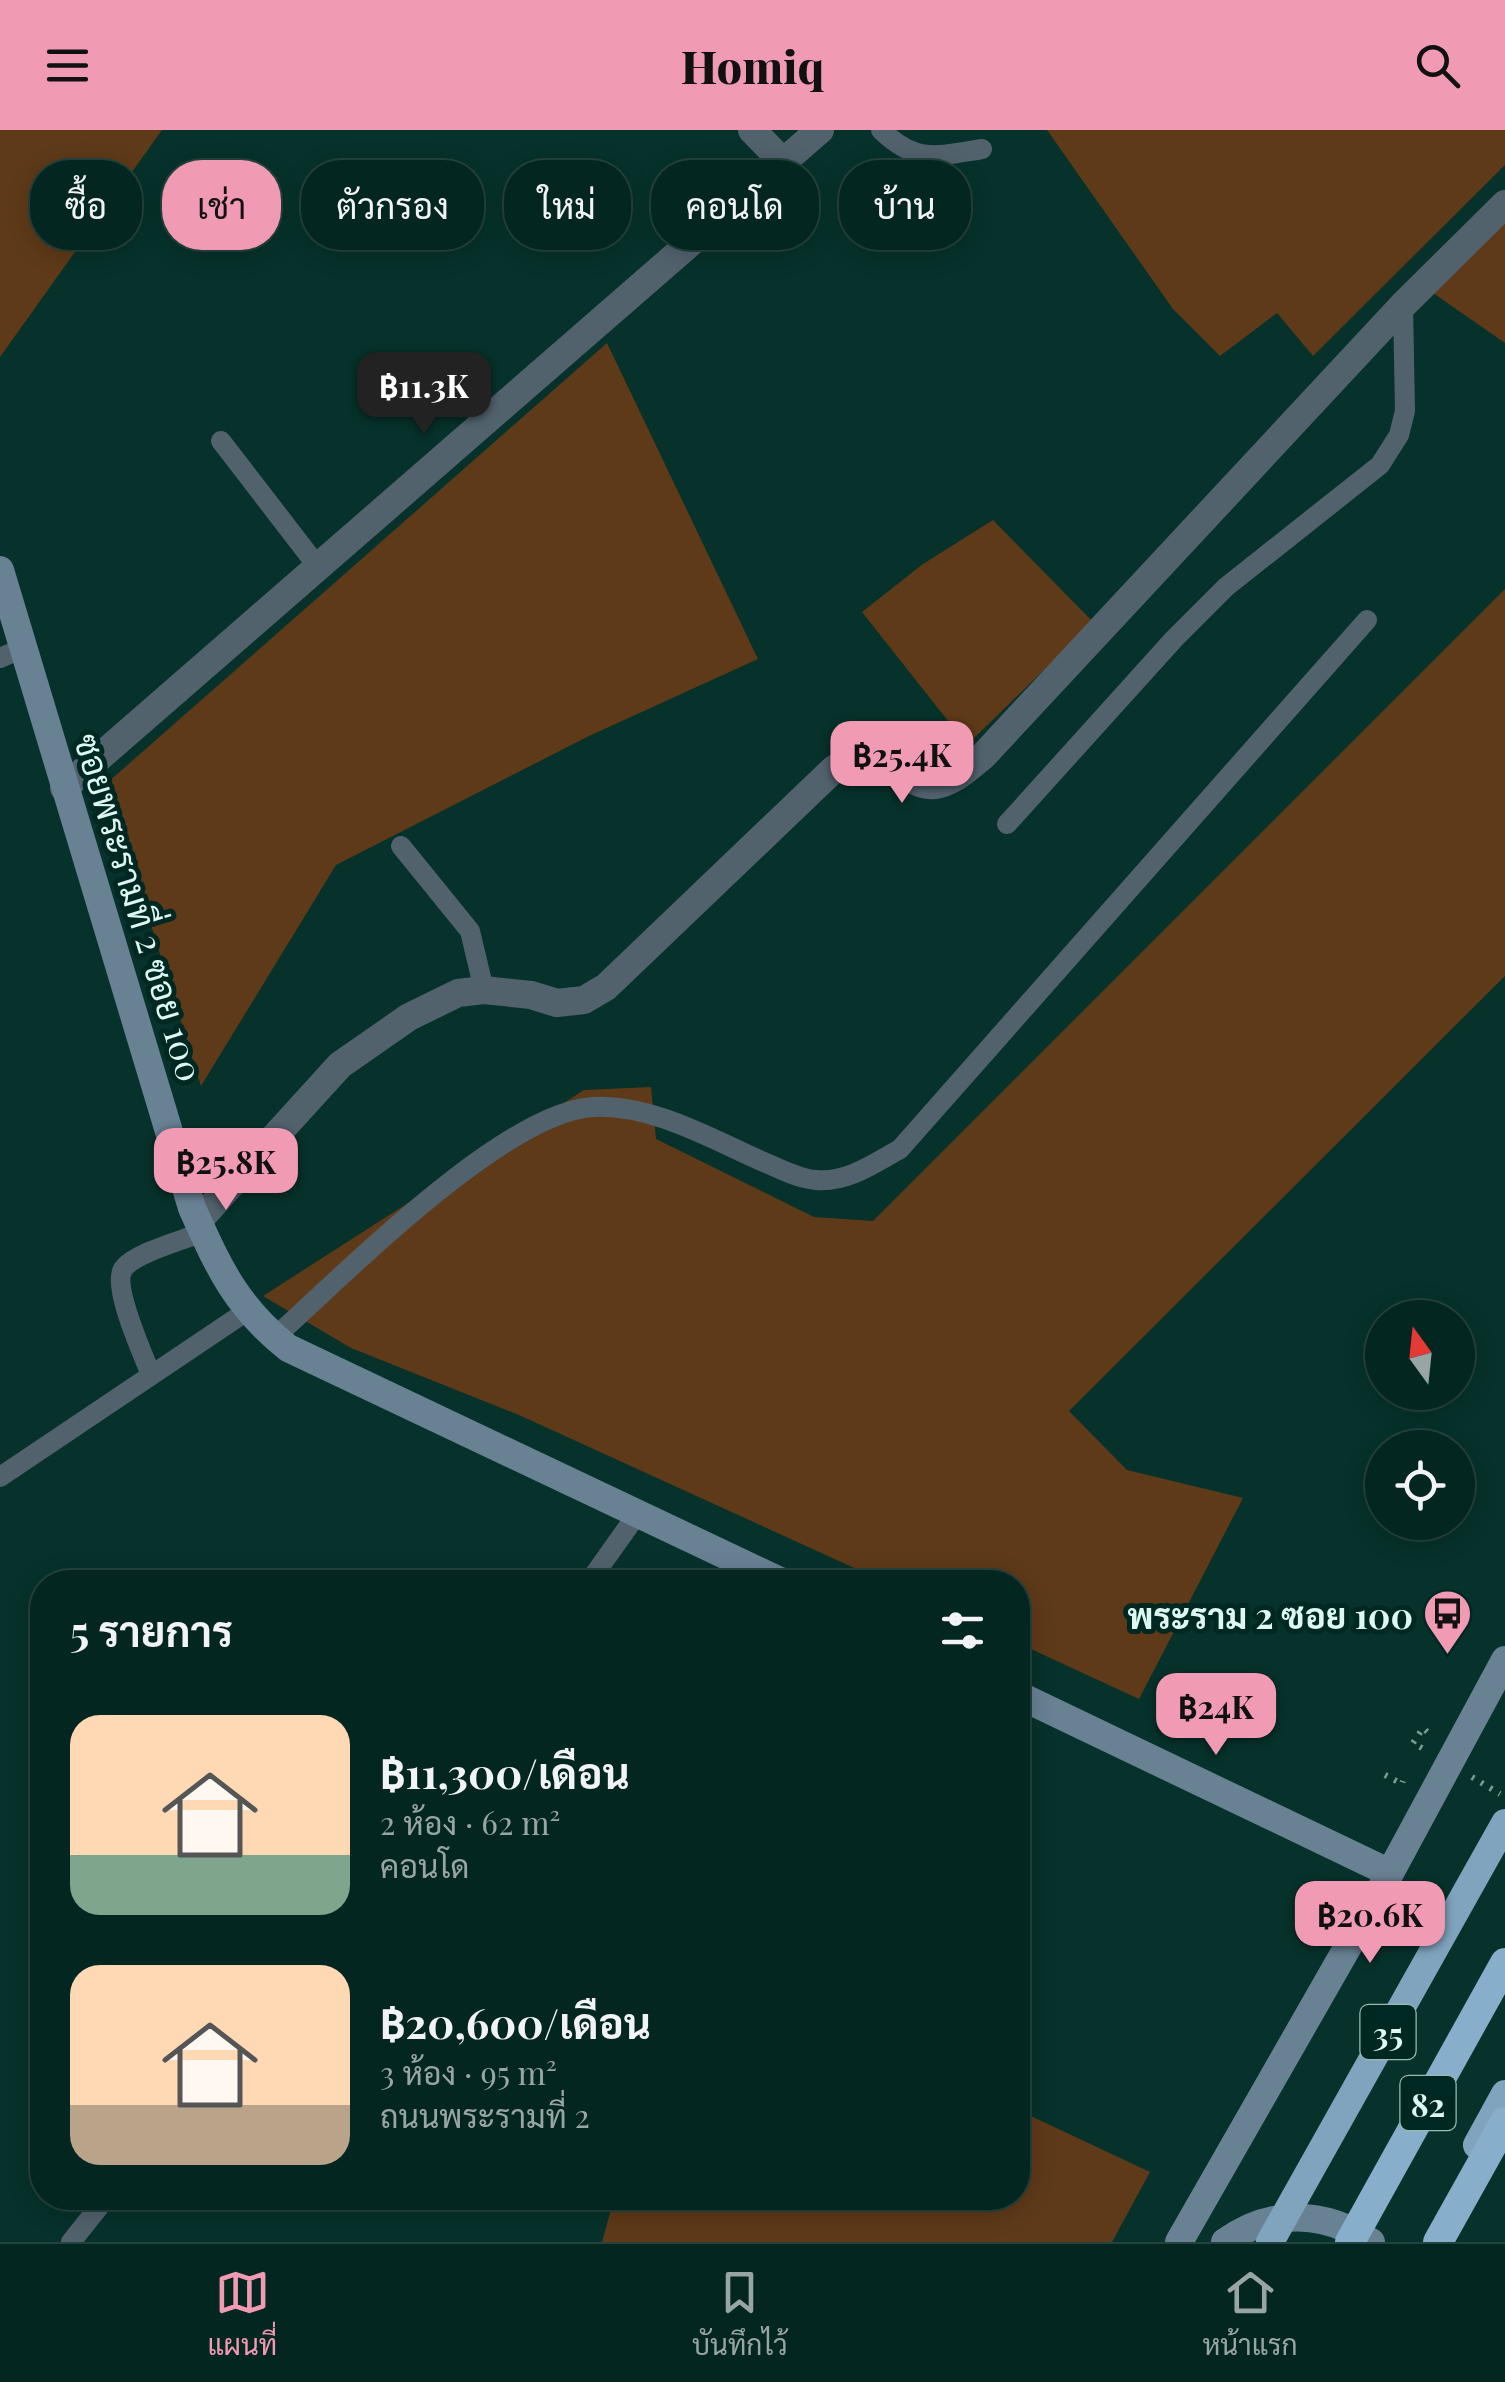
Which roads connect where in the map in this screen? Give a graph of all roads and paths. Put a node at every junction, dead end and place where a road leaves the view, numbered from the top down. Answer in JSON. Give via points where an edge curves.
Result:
{"nodes":[{"id":1,"x":752,"y":130,"type":"edge"},
{"id":2,"x":820,"y":130,"type":"edge"},
{"id":3,"x":881,"y":130,"type":"edge"},
{"id":4,"x":982,"y":149,"type":"dead end"},
{"id":5,"x":781,"y":160,"type":"edge"},
{"id":6,"x":785,"y":160,"type":"edge"},
{"id":7,"x":1505,"y":204,"type":"edge"},
{"id":8,"x":682,"y":250,"type":"edge"},
{"id":9,"x":1402,"y":305,"type":"junction"},
{"id":10,"x":221,"y":441,"type":"dead end"},
{"id":11,"x":318,"y":567,"type":"junction"},
{"id":12,"x":0,"y":570,"type":"edge"},
{"id":13,"x":1367,"y":620,"type":"dead end"},
{"id":14,"x":12,"y":653,"type":"edge"},
{"id":15,"x":64,"y":788,"type":"junction"},
{"id":16,"x":1008,"y":824,"type":"dead end"},
{"id":17,"x":401,"y":846,"type":"dead end"},
{"id":18,"x":484,"y":990,"type":"junction"},
{"id":19,"x":200,"y":1227,"type":"junction"},
{"id":20,"x":247,"y":1311,"type":"junction"},
{"id":21,"x":275,"y":1337,"type":"junction"},
{"id":22,"x":151,"y":1376,"type":"junction"},
{"id":23,"x":0,"y":1477,"type":"edge"},
{"id":24,"x":638,"y":1514,"type":"junction"},
{"id":25,"x":598,"y":1570,"type":"edge"},
{"id":26,"x":757,"y":1570,"type":"edge"},
{"id":27,"x":1505,"y":1660,"type":"edge"},
{"id":28,"x":1030,"y":1701,"type":"edge"},
{"id":29,"x":1505,"y":1823,"type":"edge"},
{"id":30,"x":1390,"y":1873,"type":"junction"},
{"id":31,"x":1505,"y":1963,"type":"edge"},
{"id":32,"x":1505,"y":2094,"type":"edge"},
{"id":33,"x":1505,"y":2122,"type":"edge"},
{"id":34,"x":96,"y":2210,"type":"edge"},
{"id":35,"x":71,"y":2242,"type":"edge"},
{"id":36,"x":1179,"y":2242,"type":"edge"},
{"id":37,"x":1225,"y":2242,"type":"edge"},
{"id":38,"x":1270,"y":2242,"type":"edge"},
{"id":39,"x":1350,"y":2242,"type":"edge"},
{"id":40,"x":1371,"y":2242,"type":"edge"},
{"id":41,"x":1423,"y":2242,"type":"edge"},
{"id":42,"x":1438,"y":2242,"type":"edge"}],
"edges":[{"from":1,"to":5,"type":"street"},
{"from":2,"to":6,"type":"street"},
{"from":3,"to":4,"type":"lane","via":[[901,149],[919,154]]},
{"from":7,"to":9,"type":"street"},
{"from":8,"to":11,"type":"street"},
{"from":9,"to":16,"type":"lane","via":[[1406,411],[1400,435],[1380,465],[1226,587]]},
{"from":9,"to":18,"type":"street","via":[[958,776],[935,785],[916,781],[890,760],[858,756],[834,769],[606,988],[558,1004]]},
{"from":10,"to":11,"type":"lane"},
{"from":11,"to":15,"type":"street"},
{"from":12,"to":14,"type":"main road","name":"ซอยพระรามที่ 2 ซอย 100"},
{"from":13,"to":21,"type":"lane","via":[[900,1148],[858,1173],[817,1180],[643,1112],[592,1107],[553,1118],[454,1178]]},
{"from":14,"to":15,"type":"main road","name":"ซอยพระรามที่ 2 ซอย 100"},
{"from":15,"to":19,"type":"main road","name":"ซอยพระรามที่ 2 ซอย 100"},
{"from":17,"to":18,"type":"lane","via":[[470,930]]},
{"from":18,"to":19,"type":"street","via":[[458,992],[408,1017],[340,1065]]},
{"from":19,"to":20,"type":"main road","name":"ซอยพระรามที่ 2 ซอย 100"},
{"from":19,"to":22,"type":"lane","via":[[122,1270],[120,1288]]},
{"from":20,"to":21,"type":"main road","name":"ซอยพระรามที่ 2 ซอย 100"},
{"from":20,"to":22,"type":"lane"},
{"from":21,"to":24,"type":"main road","name":"ซอยพระรามที่ 2 ซอย 100"},
{"from":22,"to":23,"type":"lane"},
{"from":24,"to":25,"type":"lane"},
{"from":24,"to":26,"type":"main road","name":"ซอยพระรามที่ 2 ซอย 100"},
{"from":27,"to":30,"type":"main road","number":"35"},
{"from":28,"to":30,"type":"main road"},
{"from":29,"to":38,"type":"highway","number":"35"},
{"from":30,"to":36,"type":"main road","number":"35"},
{"from":31,"to":39,"type":"highway","number":"82"},
{"from":32,"to":41,"type":"highway"},
{"from":33,"to":42,"type":"highway","number":"82"},
{"from":34,"to":35,"type":"lane"},
{"from":37,"to":40,"type":"main road","via":[[1272,2218],[1304,2216],[1338,2223]]}]}
